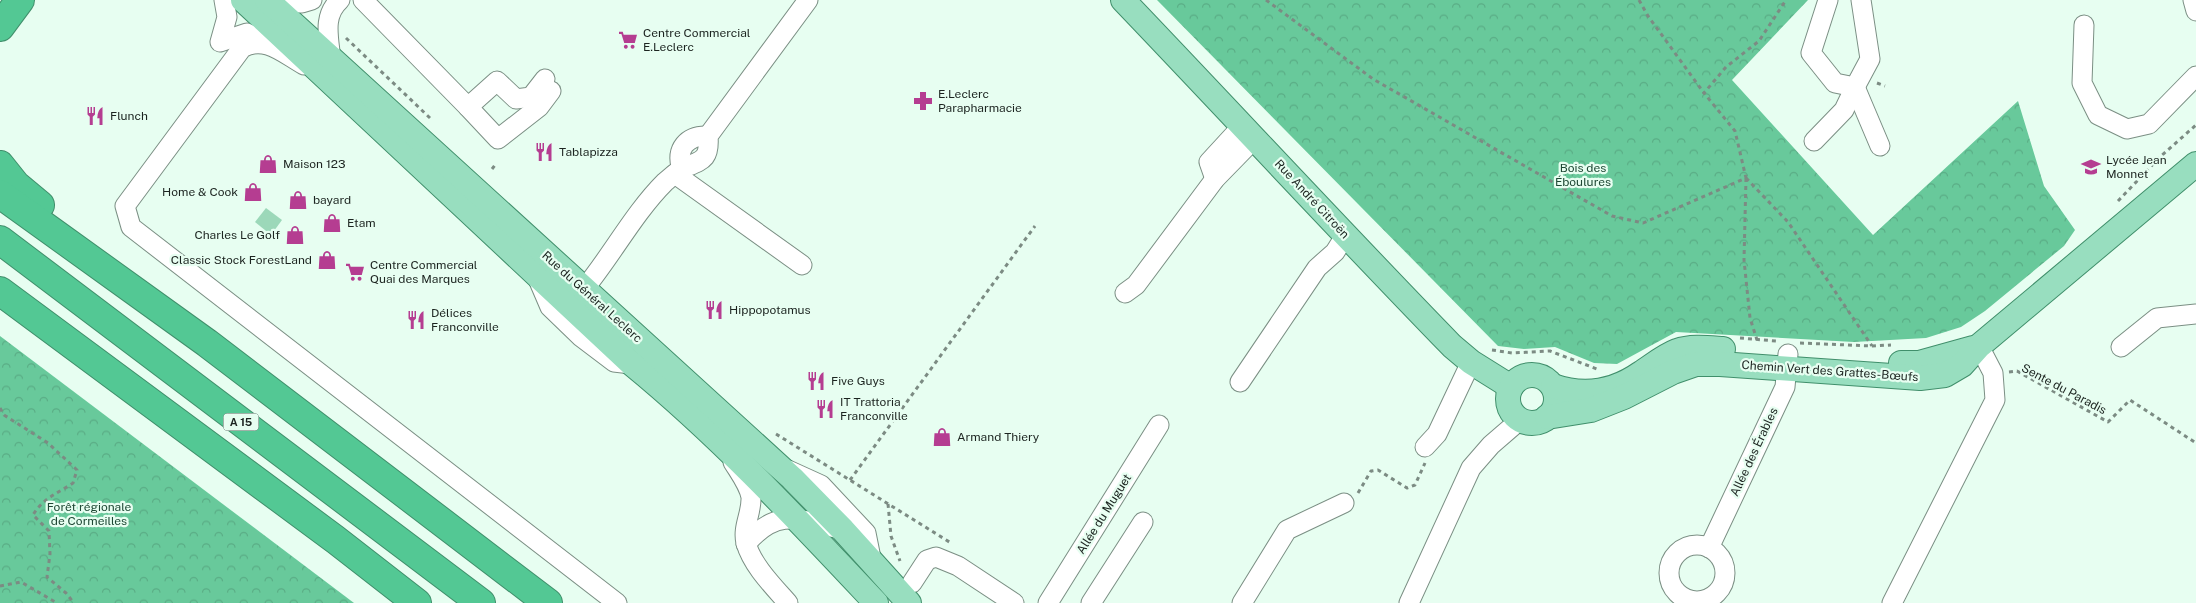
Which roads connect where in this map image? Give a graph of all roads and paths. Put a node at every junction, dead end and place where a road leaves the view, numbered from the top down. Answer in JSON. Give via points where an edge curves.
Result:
{"nodes":[{"id":1,"x":20,"y":0,"type":"edge"},
{"id":2,"x":224,"y":0,"type":"edge"},
{"id":3,"x":243,"y":0,"type":"edge"},
{"id":4,"x":312,"y":0,"type":"edge"},
{"id":5,"x":340,"y":0,"type":"edge"},
{"id":6,"x":363,"y":0,"type":"edge"},
{"id":7,"x":808,"y":0,"type":"edge"},
{"id":8,"x":1123,"y":0,"type":"edge"},
{"id":9,"x":1266,"y":0,"type":"edge"},
{"id":10,"x":1640,"y":0,"type":"edge"},
{"id":11,"x":1786,"y":0,"type":"edge"},
{"id":12,"x":1828,"y":0,"type":"edge"},
{"id":13,"x":1861,"y":0,"type":"edge"},
{"id":14,"x":2193,"y":0,"type":"edge"},
{"id":15,"x":269,"y":2,"type":"edge"},
{"id":16,"x":2196,"y":11,"type":"edge"},
{"id":17,"x":2084,"y":25,"type":"dead end"},
{"id":18,"x":0,"y":27,"type":"edge"},
{"id":19,"x":264,"y":42,"type":"junction"},
{"id":20,"x":331,"y":71,"type":"junction"},
{"id":21,"x":2196,"y":76,"type":"edge"},
{"id":22,"x":1855,"y":87,"type":"junction"},
{"id":23,"x":1704,"y":93,"type":"junction"},
{"id":24,"x":516,"y":98,"type":"junction"},
{"id":25,"x":468,"y":107,"type":"junction"},
{"id":26,"x":530,"y":113,"type":"junction"},
{"id":27,"x":2196,"y":125,"type":"edge"},
{"id":28,"x":1249,"y":131,"type":"junction"},
{"id":29,"x":1814,"y":141,"type":"dead end"},
{"id":30,"x":1880,"y":146,"type":"dead end"},
{"id":31,"x":2196,"y":164,"type":"edge"},
{"id":32,"x":0,"y":165,"type":"edge"},
{"id":33,"x":495,"y":165,"type":"dead end"},
{"id":34,"x":492,"y":169,"type":"dead end"},
{"id":35,"x":678,"y":171,"type":"junction"},
{"id":36,"x":1746,"y":178,"type":"junction"},
{"id":37,"x":0,"y":194,"type":"edge"},
{"id":38,"x":2112,"y":207,"type":"dead end"},
{"id":39,"x":1035,"y":226,"type":"dead end"},
{"id":40,"x":1345,"y":236,"type":"junction"},
{"id":41,"x":0,"y":240,"type":"edge"},
{"id":42,"x":802,"y":266,"type":"dead end"},
{"id":43,"x":584,"y":289,"type":"junction"},
{"id":44,"x":0,"y":291,"type":"edge"},
{"id":45,"x":1124,"y":293,"type":"dead end"},
{"id":46,"x":2196,"y":314,"type":"edge"},
{"id":47,"x":1731,"y":338,"type":"dead end"},
{"id":48,"x":1757,"y":340,"type":"junction"},
{"id":49,"x":206,"y":343,"type":"junction"},
{"id":50,"x":1899,"y":344,"type":"dead end"},
{"id":51,"x":1872,"y":346,"type":"junction"},
{"id":52,"x":1979,"y":346,"type":"junction"},
{"id":53,"x":2121,"y":346,"type":"dead end"},
{"id":54,"x":1501,"y":351,"type":"dead end"},
{"id":55,"x":1788,"y":352,"type":"junction"},
{"id":56,"x":1471,"y":362,"type":"junction"},
{"id":57,"x":1667,"y":366,"type":"junction"},
{"id":58,"x":1602,"y":370,"type":"dead end"},
{"id":59,"x":1993,"y":373,"type":"junction"},
{"id":60,"x":1240,"y":382,"type":"dead end"},
{"id":61,"x":1553,"y":386,"type":"junction"},
{"id":62,"x":1511,"y":388,"type":"junction"},
{"id":63,"x":0,"y":408,"type":"edge"},
{"id":64,"x":1547,"y":418,"type":"junction"},
{"id":65,"x":1520,"y":420,"type":"junction"},
{"id":66,"x":1159,"y":425,"type":"dead end"},
{"id":67,"x":2196,"y":443,"type":"edge"},
{"id":68,"x":724,"y":448,"type":"junction"},
{"id":69,"x":1426,"y":454,"type":"joint"},
{"id":70,"x":773,"y":463,"type":"junction"},
{"id":71,"x":850,"y":480,"type":"dead end"},
{"id":72,"x":1344,"y":503,"type":"joint"},
{"id":73,"x":797,"y":519,"type":"junction"},
{"id":74,"x":1143,"y":522,"type":"dead end"},
{"id":75,"x":843,"y":530,"type":"junction"},
{"id":76,"x":746,"y":544,"type":"junction"},
{"id":77,"x":954,"y":544,"type":"dead end"},
{"id":78,"x":1709,"y":548,"type":"dead end"},
{"id":79,"x":873,"y":564,"type":"junction"},
{"id":80,"x":770,"y":582,"type":"junction"},
{"id":81,"x":0,"y":586,"type":"edge"},
{"id":82,"x":911,"y":593,"type":"edge"},
{"id":83,"x":57,"y":603,"type":"edge"},
{"id":84,"x":74,"y":603,"type":"edge"},
{"id":85,"x":417,"y":603,"type":"edge"},
{"id":86,"x":481,"y":603,"type":"edge"},
{"id":87,"x":548,"y":603,"type":"edge"},
{"id":88,"x":617,"y":603,"type":"edge"},
{"id":89,"x":768,"y":603,"type":"edge"},
{"id":90,"x":788,"y":603,"type":"edge"},
{"id":91,"x":876,"y":603,"type":"edge"},
{"id":92,"x":1014,"y":603,"type":"edge"},
{"id":93,"x":1048,"y":603,"type":"edge"},
{"id":94,"x":1091,"y":603,"type":"edge"},
{"id":95,"x":1242,"y":603,"type":"edge"},
{"id":96,"x":1409,"y":603,"type":"edge"},
{"id":97,"x":1892,"y":603,"type":"edge"}],
"edges":[{"from":1,"to":18,"type":"highway"},
{"from":2,"to":19,"type":"street","via":[[227,17],[220,42],[247,33]]},
{"from":3,"to":20,"type":"main road","name":"Rue du Général Leclerc"},
{"from":4,"to":15,"type":"street","via":[[302,3]]},
{"from":5,"to":20,"type":"street","via":[[327,21]]},
{"from":6,"to":25,"type":"street"},
{"from":7,"to":35,"type":"street","via":[[708,136],[709,149],[704,158]]},
{"from":8,"to":28,"type":"main road","name":"Rue André Citroën"},
{"from":9,"to":36,"type":"path","via":[[1373,79],[1612,216],[1643,223]]},
{"from":10,"to":23,"type":"path"},
{"from":11,"to":23,"type":"path","via":[[1759,41],[1726,67]]},
{"from":12,"to":22,"type":"street","via":[[1810,53],[1835,83]]},
{"from":13,"to":22,"type":"street","via":[[1870,59]]},
{"from":14,"to":16,"type":"street"},
{"from":15,"to":20,"type":"main road","name":"Rue du Général Leclerc"},
{"from":17,"to":21,"type":"street","via":[[2082,84],[2098,115],[2127,129],[2149,124]]},
{"from":19,"to":20,"type":"street"},
{"from":19,"to":88,"type":"street","via":[[242,48],[125,206],[131,227]]},
{"from":20,"to":43,"type":"main road","name":"Rue du Général Leclerc"},
{"from":20,"to":68,"type":"main road","name":"Rue du Général Leclerc","via":[[537,275]]},
{"from":22,"to":29,"type":"street","via":[[1844,110]]},
{"from":22,"to":30,"type":"street"},
{"from":23,"to":36,"type":"path","via":[[1735,131]]},
{"from":24,"to":25,"type":"street","via":[[497,81]]},
{"from":24,"to":26,"type":"street"},
{"from":24,"to":26,"type":"street","via":[[531,97],[551,82],[539,107]]},
{"from":25,"to":26,"type":"street","via":[[498,139]]},
{"from":27,"to":38,"type":"path"},
{"from":28,"to":40,"type":"main road","name":"Rue André Citroën"},
{"from":28,"to":45,"type":"street","via":[[1209,162],[1215,179],[1136,284]]},
{"from":31,"to":52,"type":"main road","name":"Chemin Vert des Grattes-Bœufs"},
{"from":32,"to":49,"type":"highway","via":[[16,185]]},
{"from":33,"to":34,"type":"path"},
{"from":35,"to":42,"type":"street"},
{"from":35,"to":43,"type":"street","via":[[653,195]]},
{"from":36,"to":48,"type":"path","via":[[1744,260],[1750,318]]},
{"from":36,"to":51,"type":"path","via":[[1788,222]]},
{"from":37,"to":49,"type":"highway"},
{"from":39,"to":71,"type":"path"},
{"from":40,"to":56,"type":"main road","name":"Rue André Citroën"},
{"from":40,"to":60,"type":"street","via":[[1317,268]]},
{"from":41,"to":86,"type":"highway","number":"A 15"},
{"from":43,"to":70,"type":"main road","name":"Rue du Général Leclerc"},
{"from":44,"to":85,"type":"highway"},
{"from":46,"to":53,"type":"street","via":[[2157,318]]},
{"from":47,"to":48,"type":"path"},
{"from":48,"to":55,"type":"path"},
{"from":49,"to":87,"type":"highway"},
{"from":50,"to":51,"type":"path"},
{"from":51,"to":55,"type":"path"},
{"from":52,"to":55,"type":"main road","name":"Chemin Vert des Grattes-Bœufs","via":[[1962,366],[1946,375],[1928,377],[1887,377]]},
{"from":52,"to":59,"type":"street"},
{"from":54,"to":58,"type":"path","via":[[1550,351]]},
{"from":55,"to":57,"type":"main road","name":"Chemin Vert des Grattes-Bœufs"},
{"from":55,"to":78,"type":"street","name":"Allée des Érables","via":[[1784,387]]},
{"from":56,"to":62,"type":"main road","name":"Rue André Citroën"},
{"from":56,"to":69,"type":"street"},
{"from":57,"to":61,"type":"main road","via":[[1591,393]]},
{"from":57,"to":64,"type":"main road","name":"Chemin Vert des Grattes-Bœufs","via":[[1624,397],[1591,410]]},
{"from":59,"to":67,"type":"path","name":"Sente du Paradis","via":[[2017,371],[2108,422],[2130,400]]},
{"from":59,"to":97,"type":"street","via":[[1995,400]]},
{"from":61,"to":62,"type":"main road","via":[[1544,377],[1531,374],[1519,378]]},
{"from":61,"to":64,"type":"main road","via":[[1556,400]]},
{"from":62,"to":65,"type":"main road","via":[[1509,405]]},
{"from":63,"to":84,"type":"path","via":[[4,415],[48,443],[77,470],[73,483],[52,495],[33,515],[49,531],[47,577]]},
{"from":64,"to":65,"type":"main road","via":[[1534,423]]},
{"from":65,"to":96,"type":"street","via":[[1471,468]]},
{"from":66,"to":93,"type":"street","name":"Allée du Muguet"},
{"from":68,"to":73,"type":"main road","name":"Rue du Général Leclerc"},
{"from":68,"to":76,"type":"street","via":[[750,493]]},
{"from":69,"to":72,"type":"path","via":[[1415,485],[1407,488],[1378,470],[1371,471],[1354,500]]},
{"from":70,"to":75,"type":"main road","name":"Rue du Général Leclerc"},
{"from":70,"to":79,"type":"street","via":[[821,485],[866,533]]},
{"from":72,"to":95,"type":"street","via":[[1287,530]]},
{"from":73,"to":75,"type":"street"},
{"from":73,"to":76,"type":"street","via":[[764,525]]},
{"from":73,"to":91,"type":"main road","name":"Rue du Général Leclerc"},
{"from":74,"to":94,"type":"street"},
{"from":75,"to":79,"type":"main road","name":"Rue du Général Leclerc"},
{"from":76,"to":80,"type":"street"},
{"from":77,"to":82,"type":"path","via":[[888,504],[895,550]]},
{"from":79,"to":82,"type":"main road","name":"Rue du Général Leclerc"},
{"from":80,"to":89,"type":"street"},
{"from":80,"to":90,"type":"street"},
{"from":81,"to":83,"type":"path","via":[[21,582]]},
{"from":82,"to":92,"type":"street","via":[[927,560],[936,557],[958,566]]}]}
